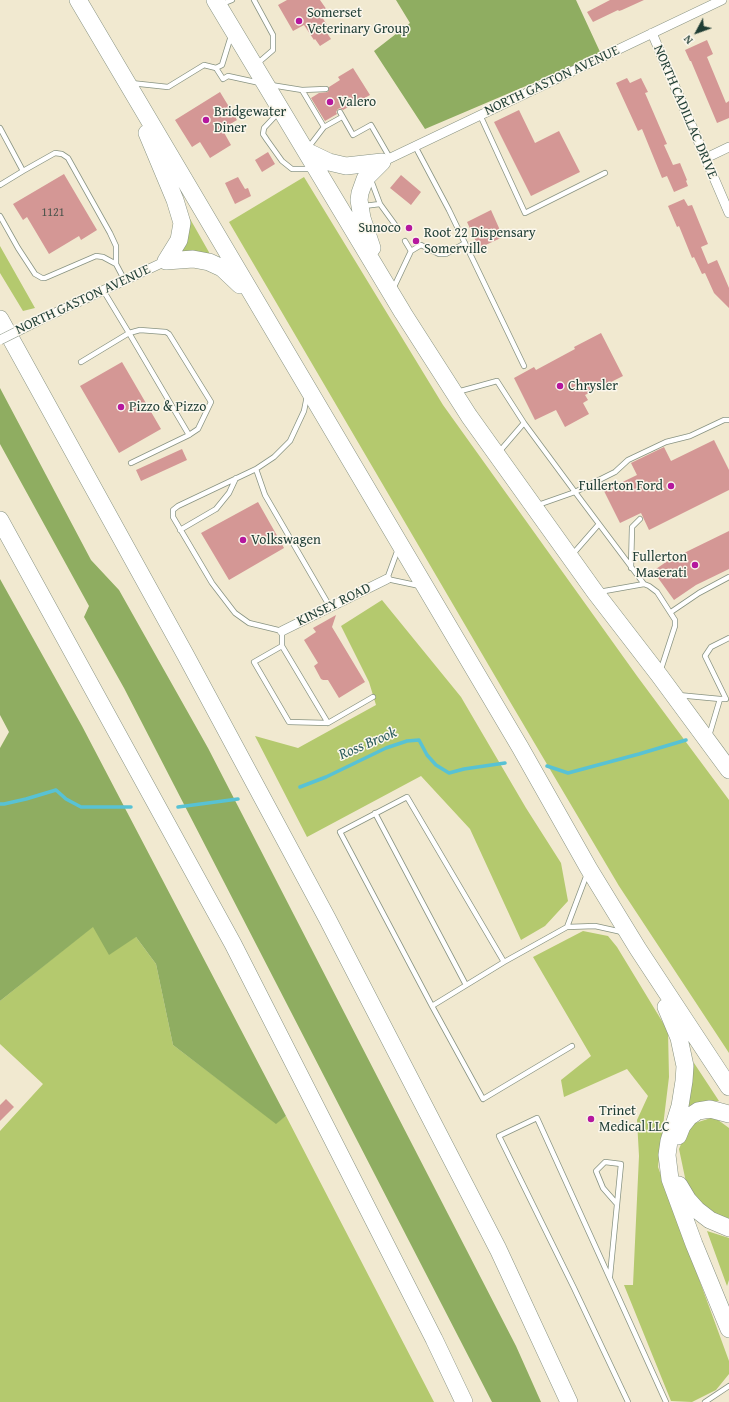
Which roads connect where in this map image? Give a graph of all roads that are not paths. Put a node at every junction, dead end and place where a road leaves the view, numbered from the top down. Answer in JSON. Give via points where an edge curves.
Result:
{"nodes":[{"id":1,"x":78,"y":0,"type":"edge"},
{"id":2,"x":254,"y":0,"type":"edge"},
{"id":3,"x":722,"y":0,"type":"edge"},
{"id":4,"x":222,"y":2,"type":"edge"},
{"id":5,"x":233,"y":30,"type":"junction"},
{"id":6,"x":652,"y":33,"type":"junction"},
{"id":7,"x":255,"y":66,"type":"junction"},
{"id":8,"x":216,"y":68,"type":"junction"},
{"id":9,"x":127,"y":82,"type":"junction"},
{"id":10,"x":266,"y":85,"type":"junction"},
{"id":11,"x":326,"y":89,"type":"dead end"},
{"id":12,"x":302,"y":90,"type":"junction"},
{"id":13,"x":281,"y":110,"type":"junction"},
{"id":14,"x":480,"y":115,"type":"junction"},
{"id":15,"x":324,"y":127,"type":"junction"},
{"id":16,"x":0,"y":128,"type":"edge"},
{"id":17,"x":415,"y":146,"type":"junction"},
{"id":18,"x":729,"y":147,"type":"edge"},
{"id":19,"x":306,"y":151,"type":"junction"},
{"id":20,"x":706,"y":158,"type":"junction"},
{"id":21,"x":386,"y":160,"type":"junction"},
{"id":22,"x":317,"y":169,"type":"junction"},
{"id":23,"x":24,"y":171,"type":"junction"},
{"id":24,"x":605,"y":173,"type":"dead end"},
{"id":25,"x":369,"y":174,"type":"junction"},
{"id":26,"x":0,"y":185,"type":"edge"},
{"id":27,"x":380,"y":204,"type":"junction"},
{"id":28,"x":360,"y":207,"type":"junction"},
{"id":29,"x":729,"y":213,"type":"edge"},
{"id":30,"x":0,"y":216,"type":"edge"},
{"id":31,"x":396,"y":226,"type":"dead end"},
{"id":32,"x":405,"y":241,"type":"dead end"},
{"id":33,"x":465,"y":243,"type":"junction"},
{"id":34,"x":412,"y":251,"type":"junction"},
{"id":35,"x":166,"y":261,"type":"junction"},
{"id":36,"x":116,"y":264,"type":"junction"},
{"id":37,"x":382,"y":277,"type":"junction"},
{"id":38,"x":125,"y":281,"type":"junction"},
{"id":39,"x":103,"y":290,"type":"junction"},
{"id":40,"x":391,"y":292,"type":"junction"},
{"id":41,"x":257,"y":302,"type":"junction"},
{"id":42,"x":0,"y":320,"type":"edge"},
{"id":43,"x":129,"y":333,"type":"junction"},
{"id":44,"x":0,"y":340,"type":"edge"},
{"id":45,"x":81,"y":362,"type":"dead end"},
{"id":46,"x":524,"y":366,"type":"dead end"},
{"id":47,"x":308,"y":388,"type":"junction"},
{"id":48,"x":454,"y":392,"type":"junction"},
{"id":49,"x":729,"y":420,"type":"edge"},
{"id":50,"x":524,"y":424,"type":"junction"},
{"id":51,"x":189,"y":435,"type":"junction"},
{"id":52,"x":497,"y":455,"type":"junction"},
{"id":53,"x":131,"y":462,"type":"dead end"},
{"id":54,"x":256,"y":468,"type":"junction"},
{"id":55,"x":236,"y":478,"type":"junction"},
{"id":56,"x":575,"y":492,"type":"junction"},
{"id":57,"x":533,"y":507,"type":"junction"},
{"id":58,"x":640,"y":519,"type":"dead end"},
{"id":59,"x":0,"y":520,"type":"edge"},
{"id":60,"x":599,"y":524,"type":"junction"},
{"id":61,"x":180,"y":530,"type":"junction"},
{"id":62,"x":400,"y":543,"type":"junction"},
{"id":63,"x":570,"y":558,"type":"junction"},
{"id":64,"x":631,"y":568,"type":"junction"},
{"id":65,"x":729,"y":577,"type":"edge"},
{"id":66,"x":387,"y":579,"type":"junction"},
{"id":67,"x":644,"y":584,"type":"junction"},
{"id":68,"x":426,"y":587,"type":"junction"},
{"id":69,"x":595,"y":592,"type":"junction"},
{"id":70,"x":330,"y":607,"type":"junction"},
{"id":71,"x":671,"y":612,"type":"junction"},
{"id":72,"x":282,"y":631,"type":"junction"},
{"id":73,"x":729,"y":638,"type":"edge"},
{"id":74,"x":282,"y":646,"type":"junction"},
{"id":75,"x":659,"y":674,"type":"junction"},
{"id":76,"x":673,"y":694,"type":"junction"},
{"id":77,"x":373,"y":697,"type":"dead end"},
{"id":78,"x":720,"y":699,"type":"junction"},
{"id":79,"x":328,"y":723,"type":"junction"},
{"id":80,"x":708,"y":741,"type":"junction"},
{"id":81,"x":729,"y":770,"type":"edge"},
{"id":82,"x":375,"y":813,"type":"junction"},
{"id":83,"x":589,"y":869,"type":"junction"},
{"id":84,"x":567,"y":927,"type":"junction"},
{"id":85,"x":628,"y":934,"type":"junction"},
{"id":86,"x":638,"y":949,"type":"junction"},
{"id":87,"x":504,"y":962,"type":"junction"},
{"id":88,"x":466,"y":985,"type":"junction"},
{"id":89,"x":432,"y":1006,"type":"junction"},
{"id":90,"x":572,"y":1046,"type":"dead end"},
{"id":91,"x":729,"y":1087,"type":"edge"},
{"id":92,"x":729,"y":1114,"type":"edge"},
{"id":93,"x":617,"y":1204,"type":"junction"},
{"id":94,"x":729,"y":1228,"type":"edge"},
{"id":95,"x":610,"y":1278,"type":"junction"},
{"id":96,"x":729,"y":1329,"type":"edge"},
{"id":97,"x":729,"y":1386,"type":"edge"},
{"id":98,"x":464,"y":1402,"type":"edge"},
{"id":99,"x":569,"y":1402,"type":"edge"},
{"id":100,"x":628,"y":1402,"type":"edge"},
{"id":101,"x":666,"y":1402,"type":"edge"},
{"id":102,"x":705,"y":1402,"type":"edge"}],
"edges":[{"from":1,"to":9,"type":"highway"},
{"from":2,"to":7,"type":"lane","via":[[274,35],[273,50]]},
{"from":3,"to":6,"type":"street","name":"NORTH GASTON AVENUE"},
{"from":4,"to":5,"type":"highway"},
{"from":5,"to":7,"type":"highway"},
{"from":5,"to":8,"type":"lane","via":[[222,65]]},
{"from":6,"to":14,"type":"street","name":"NORTH GASTON AVENUE"},
{"from":6,"to":20,"type":"street","name":"NORTH CADILLAC DRIVE"},
{"from":7,"to":10,"type":"highway"},
{"from":8,"to":9,"type":"lane","via":[[204,65],[168,87]]},
{"from":8,"to":10,"type":"lane","via":[[223,79],[228,76]]},
{"from":9,"to":35,"type":"highway","via":[[180,213],[181,234]]},
{"from":9,"to":41,"type":"highway"},
{"from":10,"to":12,"type":"lane"},
{"from":10,"to":13,"type":"highway"},
{"from":11,"to":12,"type":"lane"},
{"from":12,"to":15,"type":"lane"},
{"from":13,"to":19,"type":"highway"},
{"from":13,"to":22,"type":"lane","via":[[264,128],[266,140],[282,161],[292,169]]},
{"from":14,"to":17,"type":"street","name":"NORTH GASTON AVENUE"},
{"from":14,"to":24,"type":"lane","via":[[525,213]]},
{"from":15,"to":19,"type":"lane"},
{"from":15,"to":21,"type":"lane","via":[[341,114],[353,135],[371,125]]},
{"from":16,"to":23,"type":"lane"},
{"from":17,"to":21,"type":"street","name":"NORTH GASTON AVENUE"},
{"from":17,"to":33,"type":"lane"},
{"from":18,"to":20,"type":"street"},
{"from":19,"to":21,"type":"highway","via":[[329,162],[346,166]]},
{"from":19,"to":22,"type":"highway"},
{"from":20,"to":29,"type":"street","name":"NORTH CADILLAC DRIVE"},
{"from":21,"to":25,"type":"highway"},
{"from":22,"to":37,"type":"highway"},
{"from":23,"to":26,"type":"lane"},
{"from":23,"to":36,"type":"lane","via":[[55,153],[65,156],[110,233],[116,246]]},
{"from":25,"to":27,"type":"lane"},
{"from":25,"to":28,"type":"highway","via":[[360,192]]},
{"from":27,"to":28,"type":"lane"},
{"from":27,"to":31,"type":"lane"},
{"from":28,"to":37,"type":"highway"},
{"from":30,"to":36,"type":"lane","via":[[35,274],[42,278],[96,256]]},
{"from":32,"to":34,"type":"lane"},
{"from":33,"to":34,"type":"lane","via":[[446,254],[439,254],[422,245]]},
{"from":33,"to":46,"type":"lane"},
{"from":34,"to":40,"type":"lane"},
{"from":35,"to":38,"type":"street","name":"NORTH GASTON AVENUE"},
{"from":35,"to":41,"type":"highway","via":[[193,259],[215,264]]},
{"from":36,"to":38,"type":"lane"},
{"from":37,"to":40,"type":"highway"},
{"from":38,"to":39,"type":"street","name":"NORTH GASTON AVENUE"},
{"from":39,"to":43,"type":"lane"},
{"from":39,"to":44,"type":"street","name":"NORTH GASTON AVENUE","bridge":true},
{"from":40,"to":48,"type":"highway"},
{"from":41,"to":47,"type":"highway"},
{"from":42,"to":99,"type":"highway","via":[[189,661],[327,918],[498,1249]]},
{"from":43,"to":45,"type":"lane"},
{"from":43,"to":51,"type":"lane"},
{"from":43,"to":51,"type":"lane","via":[[140,330],[169,334],[211,402],[198,429]]},
{"from":47,"to":54,"type":"lane","via":[[304,411],[290,441],[274,457]]},
{"from":47,"to":62,"type":"highway"},
{"from":48,"to":50,"type":"lane","via":[[498,380]]},
{"from":48,"to":52,"type":"highway"},
{"from":49,"to":56,"type":"lane","via":[[690,436],[666,442],[628,460],[615,472]]},
{"from":50,"to":52,"type":"lane"},
{"from":50,"to":56,"type":"lane"},
{"from":51,"to":53,"type":"lane"},
{"from":52,"to":57,"type":"highway"},
{"from":54,"to":55,"type":"lane"},
{"from":54,"to":70,"type":"lane","via":[[265,495]]},
{"from":55,"to":61,"type":"lane","via":[[229,493],[216,509]]},
{"from":55,"to":61,"type":"lane","via":[[174,508],[172,515]]},
{"from":56,"to":57,"type":"lane"},
{"from":56,"to":60,"type":"lane"},
{"from":57,"to":63,"type":"highway"},
{"from":58,"to":64,"type":"lane","via":[[632,527]]},
{"from":59,"to":98,"type":"highway","via":[[233,944]]},
{"from":60,"to":63,"type":"lane"},
{"from":60,"to":64,"type":"lane"},
{"from":61,"to":72,"type":"lane","via":[[212,583],[235,614],[249,624]]},
{"from":62,"to":66,"type":"lane"},
{"from":62,"to":68,"type":"highway"},
{"from":63,"to":69,"type":"highway"},
{"from":64,"to":67,"type":"lane"},
{"from":65,"to":71,"type":"lane"},
{"from":66,"to":68,"type":"lane"},
{"from":66,"to":70,"type":"street","name":"KINSEY ROAD"},
{"from":67,"to":69,"type":"lane"},
{"from":67,"to":71,"type":"lane","via":[[657,592]]},
{"from":68,"to":83,"type":"highway"},
{"from":69,"to":75,"type":"highway"},
{"from":70,"to":72,"type":"street","name":"KINSEY ROAD"},
{"from":71,"to":75,"type":"lane","via":[[675,626]]},
{"from":72,"to":74,"type":"lane"},
{"from":73,"to":78,"type":"lane","via":[[711,647],[705,656],[726,699]]},
{"from":74,"to":79,"type":"lane"},
{"from":74,"to":79,"type":"lane","via":[[254,662],[289,722]]},
{"from":75,"to":76,"type":"highway"},
{"from":76,"to":78,"type":"lane"},
{"from":76,"to":80,"type":"highway"},
{"from":77,"to":79,"type":"lane"},
{"from":78,"to":80,"type":"lane"},
{"from":80,"to":81,"type":"highway"},
{"from":82,"to":87,"type":"lane","via":[[407,797]]},
{"from":82,"to":88,"type":"lane"},
{"from":82,"to":89,"type":"lane","via":[[340,832]]},
{"from":83,"to":84,"type":"lane"},
{"from":83,"to":85,"type":"highway"},
{"from":84,"to":85,"type":"lane","via":[[595,926]]},
{"from":84,"to":87,"type":"lane"},
{"from":85,"to":86,"type":"highway"},
{"from":86,"to":91,"type":"highway"},
{"from":86,"to":96,"type":"highway","via":[[672,1019],[684,1060],[682,1100],[667,1155],[670,1179]]},
{"from":87,"to":88,"type":"lane"},
{"from":88,"to":89,"type":"lane"},
{"from":89,"to":90,"type":"lane","via":[[484,1099]]},
{"from":92,"to":94,"type":"highway","via":[[710,1109],[698,1111],[689,1117],[682,1126],[674,1148],[674,1162],[680,1186],[688,1200],[710,1220]]},
{"from":93,"to":93,"type":"lane","via":[[621,1164],[605,1162],[596,1171],[603,1188]]},
{"from":93,"to":95,"type":"lane"},
{"from":95,"to":100,"type":"lane","via":[[538,1118],[499,1136]]},
{"from":95,"to":101,"type":"lane"},
{"from":97,"to":102,"type":"lane"}]}
